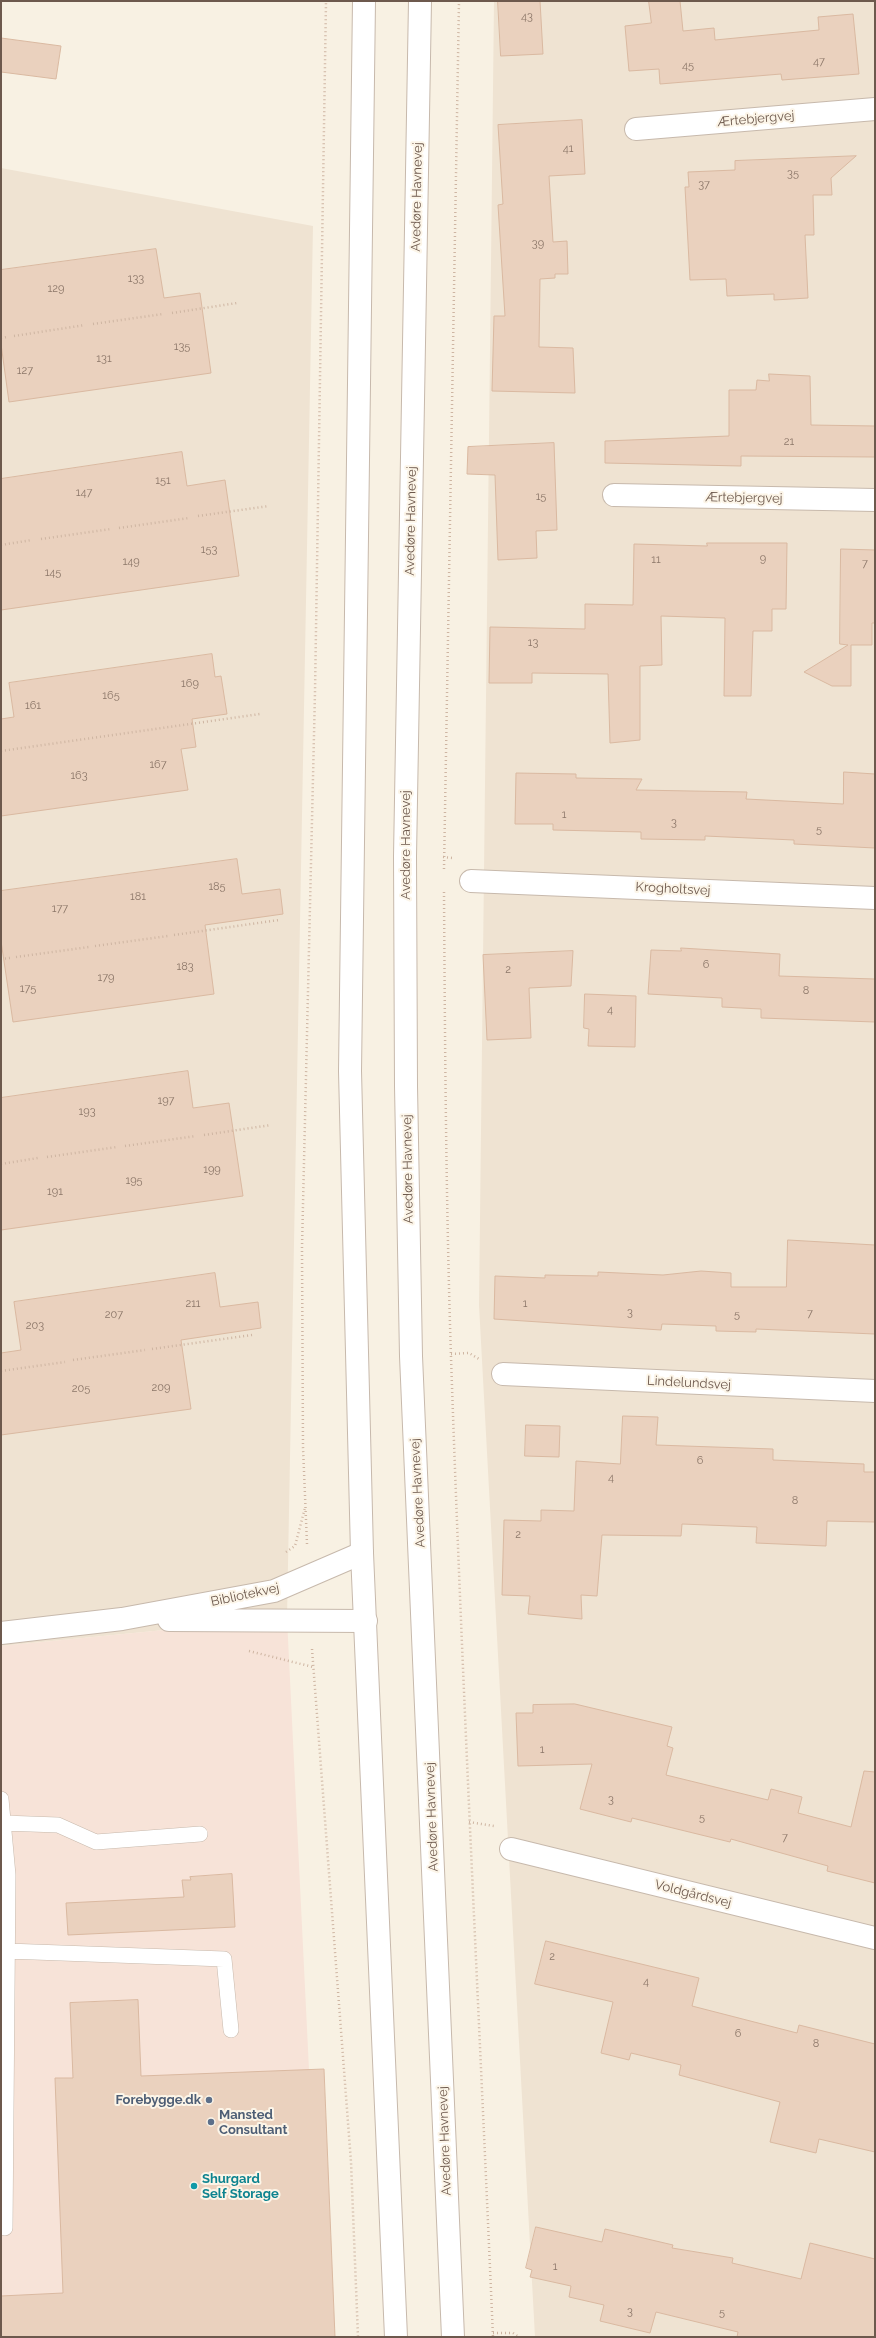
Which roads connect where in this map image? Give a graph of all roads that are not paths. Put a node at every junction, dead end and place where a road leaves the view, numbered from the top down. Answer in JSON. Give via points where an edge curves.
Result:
{"nodes":[{"id":1,"x":364,"y":1,"type":"edge"},
{"id":2,"x":420,"y":1,"type":"edge"},
{"id":3,"x":875,"y":108,"type":"edge"},
{"id":4,"x":636,"y":129,"type":"dead end"},
{"id":5,"x":614,"y":495,"type":"dead end"},
{"id":6,"x":875,"y":500,"type":"edge"},
{"id":7,"x":471,"y":881,"type":"dead end"},
{"id":8,"x":875,"y":898,"type":"edge"},
{"id":9,"x":503,"y":1374,"type":"dead end"},
{"id":10,"x":875,"y":1391,"type":"edge"},
{"id":11,"x":362,"y":1553,"type":"junction"},
{"id":12,"x":122,"y":1619,"type":"junction"},
{"id":13,"x":366,"y":1621,"type":"junction"},
{"id":14,"x":1,"y":1633,"type":"edge"},
{"id":15,"x":1,"y":1799,"type":"edge"},
{"id":16,"x":3,"y":1823,"type":"junction"},
{"id":17,"x":200,"y":1834,"type":"dead end"},
{"id":18,"x":511,"y":1849,"type":"dead end"},
{"id":19,"x":875,"y":1938,"type":"edge"},
{"id":20,"x":7,"y":1951,"type":"junction"},
{"id":21,"x":231,"y":2030,"type":"dead end"},
{"id":22,"x":4,"y":2228,"type":"dead end"},
{"id":23,"x":396,"y":2337,"type":"edge"},
{"id":24,"x":453,"y":2337,"type":"edge"}],
"edges":[{"from":1,"to":11,"type":"street","via":[[350,1064]]},
{"from":2,"to":24,"type":"street","name":"Avedøre Havnevej","via":[[405,856],[407,1094],[411,1356]]},
{"from":3,"to":4,"type":"street","name":"Ærtebjergvej"},
{"from":5,"to":6,"type":"street","name":"Ærtebjergvej"},
{"from":7,"to":8,"type":"street","name":"Krogholtsvej"},
{"from":9,"to":10,"type":"street","name":"Lindelundsvej"},
{"from":11,"to":12,"type":"street","name":"Bibliotekvej","via":[[274,1591]]},
{"from":11,"to":13,"type":"street"},
{"from":12,"to":13,"type":"street","name":"Bibliotekvej"},
{"from":12,"to":14,"type":"street","name":"Bibliotekvej"},
{"from":13,"to":23,"type":"street"},
{"from":15,"to":16,"type":"lane"},
{"from":16,"to":17,"type":"lane","via":[[58,1825],[96,1842]]},
{"from":16,"to":20,"type":"lane","via":[[8,1876]]},
{"from":18,"to":19,"type":"street","name":"Voldgårdsvej"},
{"from":20,"to":21,"type":"lane","via":[[224,1959]]},
{"from":20,"to":22,"type":"lane"}]}
